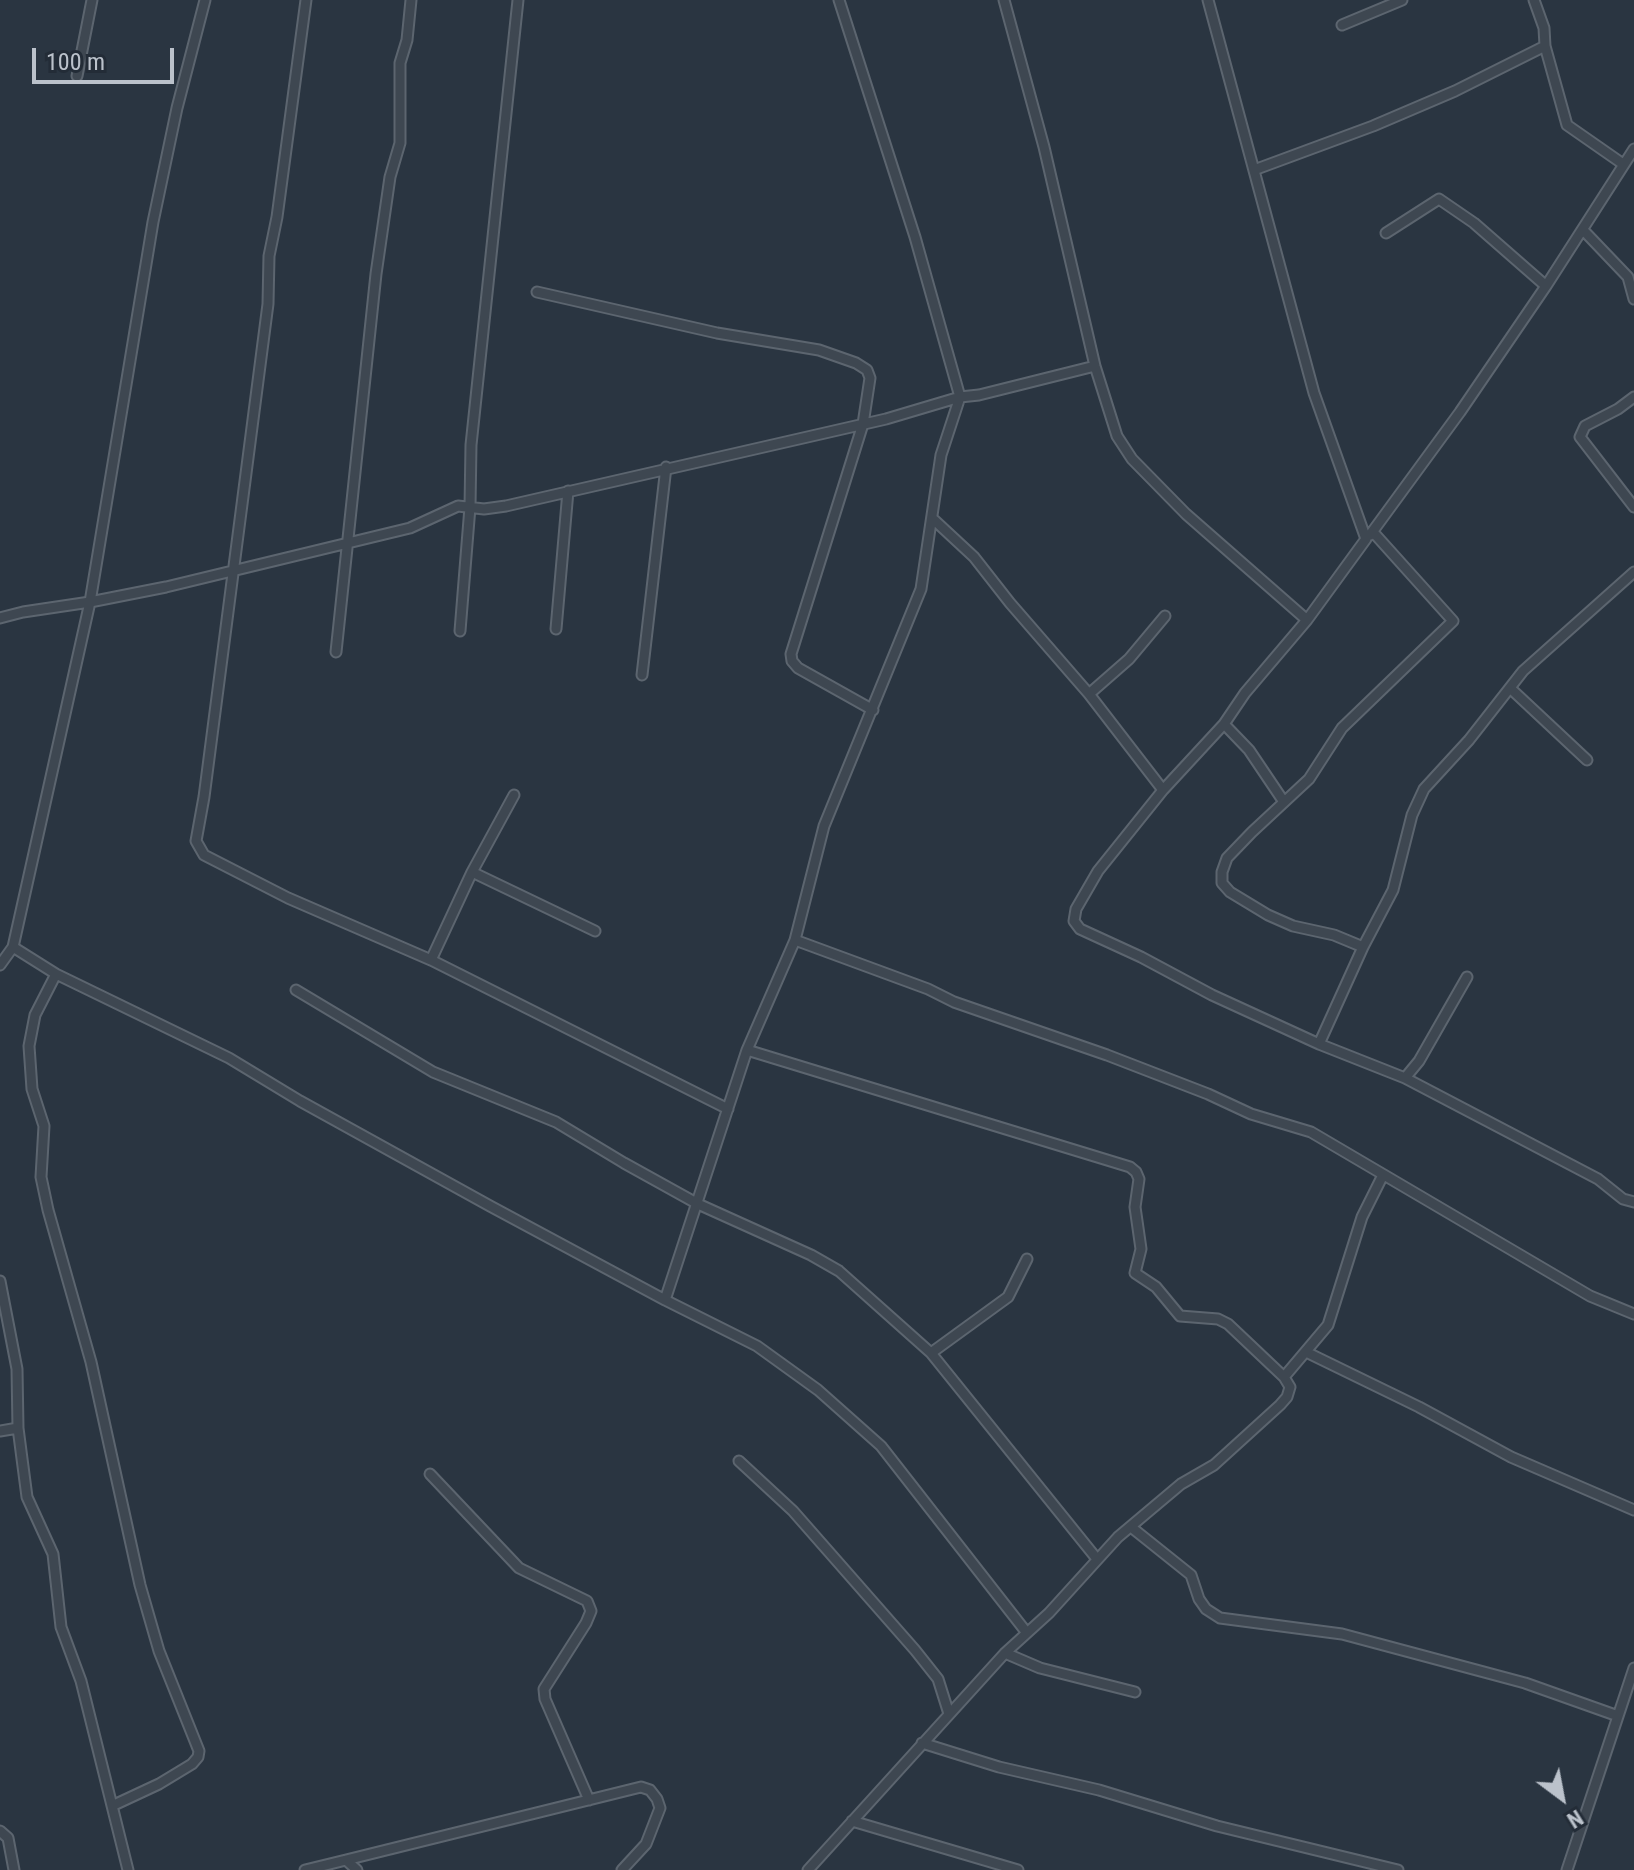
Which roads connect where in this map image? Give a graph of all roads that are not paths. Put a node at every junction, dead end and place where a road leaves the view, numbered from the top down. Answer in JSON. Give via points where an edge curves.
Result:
{"nodes":[{"id":1,"x":92,"y":0,"type":"edge"},
{"id":2,"x":205,"y":0,"type":"edge"},
{"id":3,"x":306,"y":0,"type":"edge"},
{"id":4,"x":411,"y":0,"type":"edge"},
{"id":5,"x":518,"y":0,"type":"edge"},
{"id":6,"x":839,"y":0,"type":"edge"},
{"id":7,"x":1004,"y":0,"type":"edge"},
{"id":8,"x":1208,"y":0,"type":"edge"},
{"id":9,"x":1402,"y":0,"type":"edge"},
{"id":10,"x":1534,"y":0,"type":"edge"},
{"id":11,"x":1342,"y":25,"type":"dead end"},
{"id":12,"x":1545,"y":46,"type":"junction"},
{"id":13,"x":77,"y":76,"type":"dead end"},
{"id":14,"x":1634,"y":149,"type":"edge"},
{"id":15,"x":1623,"y":164,"type":"junction"},
{"id":16,"x":1254,"y":170,"type":"junction"},
{"id":17,"x":1584,"y":231,"type":"junction"},
{"id":18,"x":1386,"y":233,"type":"dead end"},
{"id":19,"x":1631,"y":277,"type":"edge"},
{"id":20,"x":1546,"y":286,"type":"junction"},
{"id":21,"x":537,"y":292,"type":"dead end"},
{"id":22,"x":1634,"y":299,"type":"edge"},
{"id":23,"x":1095,"y":366,"type":"junction"},
{"id":24,"x":960,"y":397,"type":"junction"},
{"id":25,"x":1634,"y":397,"type":"edge"},
{"id":26,"x":863,"y":424,"type":"junction"},
{"id":27,"x":666,"y":467,"type":"junction"},
{"id":28,"x":568,"y":491,"type":"junction"},
{"id":29,"x":470,"y":507,"type":"junction"},
{"id":30,"x":1634,"y":507,"type":"edge"},
{"id":31,"x":932,"y":518,"type":"junction"},
{"id":32,"x":1369,"y":536,"type":"junction"},
{"id":33,"x":349,"y":543,"type":"junction"},
{"id":34,"x":232,"y":571,"type":"junction"},
{"id":35,"x":1634,"y":572,"type":"edge"},
{"id":36,"x":90,"y":602,"type":"junction"},
{"id":37,"x":1165,"y":616,"type":"dead end"},
{"id":38,"x":0,"y":618,"type":"edge"},
{"id":39,"x":1307,"y":620,"type":"junction"},
{"id":40,"x":556,"y":629,"type":"dead end"},
{"id":41,"x":460,"y":631,"type":"dead end"},
{"id":42,"x":336,"y":652,"type":"dead end"},
{"id":43,"x":642,"y":675,"type":"dead end"},
{"id":44,"x":1510,"y":688,"type":"junction"},
{"id":45,"x":1089,"y":694,"type":"junction"},
{"id":46,"x":873,"y":710,"type":"junction"},
{"id":47,"x":1224,"y":724,"type":"junction"},
{"id":48,"x":1587,"y":760,"type":"dead end"},
{"id":49,"x":1163,"y":790,"type":"junction"},
{"id":50,"x":514,"y":795,"type":"dead end"},
{"id":51,"x":1284,"y":802,"type":"junction"},
{"id":52,"x":472,"y":872,"type":"junction"},
{"id":53,"x":595,"y":931,"type":"dead end"},
{"id":54,"x":795,"y":940,"type":"junction"},
{"id":55,"x":13,"y":947,"type":"junction"},
{"id":56,"x":1363,"y":947,"type":"junction"},
{"id":57,"x":431,"y":960,"type":"junction"},
{"id":58,"x":0,"y":965,"type":"edge"},
{"id":59,"x":56,"y":974,"type":"junction"},
{"id":60,"x":1467,"y":977,"type":"dead end"},
{"id":61,"x":296,"y":990,"type":"dead end"},
{"id":62,"x":1319,"y":1044,"type":"junction"},
{"id":63,"x":747,"y":1050,"type":"junction"},
{"id":64,"x":1405,"y":1078,"type":"junction"},
{"id":65,"x":728,"y":1109,"type":"junction"},
{"id":66,"x":1383,"y":1175,"type":"junction"},
{"id":67,"x":1634,"y":1202,"type":"edge"},
{"id":68,"x":698,"y":1204,"type":"junction"},
{"id":69,"x":1027,"y":1259,"type":"dead end"},
{"id":70,"x":0,"y":1281,"type":"edge"},
{"id":71,"x":665,"y":1300,"type":"junction"},
{"id":72,"x":1634,"y":1314,"type":"edge"},
{"id":73,"x":1306,"y":1352,"type":"junction"},
{"id":74,"x":931,"y":1353,"type":"junction"},
{"id":75,"x":1284,"y":1377,"type":"junction"},
{"id":76,"x":18,"y":1428,"type":"junction"},
{"id":77,"x":0,"y":1431,"type":"edge"},
{"id":78,"x":739,"y":1461,"type":"dead end"},
{"id":79,"x":430,"y":1474,"type":"dead end"},
{"id":80,"x":1634,"y":1510,"type":"edge"},
{"id":81,"x":1131,"y":1527,"type":"junction"},
{"id":82,"x":1097,"y":1559,"type":"junction"},
{"id":83,"x":1027,"y":1633,"type":"junction"},
{"id":84,"x":1005,"y":1653,"type":"junction"},
{"id":85,"x":1634,"y":1668,"type":"edge"},
{"id":86,"x":1135,"y":1692,"type":"dead end"},
{"id":87,"x":949,"y":1714,"type":"junction"},
{"id":88,"x":1618,"y":1716,"type":"junction"},
{"id":89,"x":922,"y":1743,"type":"junction"},
{"id":90,"x":589,"y":1800,"type":"junction"},
{"id":91,"x":114,"y":1805,"type":"junction"},
{"id":92,"x":852,"y":1821,"type":"junction"},
{"id":93,"x":0,"y":1831,"type":"edge"},
{"id":94,"x":346,"y":1860,"type":"junction"},
{"id":95,"x":14,"y":1870,"type":"edge"},
{"id":96,"x":128,"y":1870,"type":"edge"},
{"id":97,"x":305,"y":1870,"type":"edge"},
{"id":98,"x":357,"y":1870,"type":"edge"},
{"id":99,"x":622,"y":1870,"type":"edge"},
{"id":100,"x":808,"y":1870,"type":"edge"},
{"id":101,"x":1018,"y":1870,"type":"edge"},
{"id":102,"x":1398,"y":1870,"type":"edge"},
{"id":103,"x":1567,"y":1870,"type":"edge"}],
"edges":[{"from":1,"to":13,"type":"street"},
{"from":2,"to":36,"type":"street","via":[[153,222]]},
{"from":3,"to":34,"type":"street"},
{"from":4,"to":33,"type":"street","via":[[400,63],[400,143],[376,274]]},
{"from":5,"to":29,"type":"street","via":[[472,430]]},
{"from":6,"to":24,"type":"street"},
{"from":7,"to":23,"type":"street"},
{"from":8,"to":16,"type":"street"},
{"from":9,"to":11,"type":"street"},
{"from":10,"to":12,"type":"street"},
{"from":12,"to":15,"type":"street","via":[[1567,125]]},
{"from":12,"to":16,"type":"street","via":[[1373,126]]},
{"from":14,"to":15,"type":"street"},
{"from":15,"to":17,"type":"street"},
{"from":16,"to":32,"type":"street","via":[[1314,393]]},
{"from":17,"to":19,"type":"street"},
{"from":17,"to":20,"type":"street"},
{"from":18,"to":20,"type":"street","via":[[1439,199]]},
{"from":19,"to":22,"type":"street"},
{"from":20,"to":32,"type":"street"},
{"from":21,"to":26,"type":"street","via":[[819,350],[856,363],[870,378]]},
{"from":23,"to":24,"type":"street"},
{"from":23,"to":39,"type":"street","via":[[1117,436],[1132,459]]},
{"from":24,"to":26,"type":"street"},
{"from":24,"to":31,"type":"street","via":[[941,455]]},
{"from":25,"to":30,"type":"street","via":[[1580,433]]},
{"from":26,"to":27,"type":"street"},
{"from":26,"to":46,"type":"street","via":[[791,654],[798,668]]},
{"from":27,"to":28,"type":"street"},
{"from":27,"to":43,"type":"street"},
{"from":28,"to":29,"type":"street","via":[[484,509]]},
{"from":28,"to":40,"type":"street"},
{"from":29,"to":33,"type":"street","via":[[458,506],[410,528]]},
{"from":29,"to":41,"type":"street"},
{"from":31,"to":45,"type":"street","via":[[974,557]]},
{"from":31,"to":46,"type":"street","via":[[921,589]]},
{"from":32,"to":39,"type":"street"},
{"from":32,"to":51,"type":"street","via":[[1453,621],[1342,728],[1309,779]]},
{"from":33,"to":34,"type":"street"},
{"from":33,"to":42,"type":"street"},
{"from":34,"to":36,"type":"street"},
{"from":34,"to":57,"type":"street","via":[[196,834],[200,849],[288,898]]},
{"from":35,"to":44,"type":"street"},
{"from":36,"to":38,"type":"street"},
{"from":36,"to":55,"type":"street"},
{"from":37,"to":45,"type":"street","via":[[1129,659]]},
{"from":39,"to":47,"type":"street"},
{"from":44,"to":48,"type":"street"},
{"from":44,"to":56,"type":"street","via":[[1424,789],[1393,890]]},
{"from":45,"to":49,"type":"street"},
{"from":46,"to":54,"type":"street","via":[[824,826]]},
{"from":47,"to":49,"type":"street"},
{"from":47,"to":51,"type":"street"},
{"from":49,"to":62,"type":"street","via":[[1098,871],[1074,921],[1080,929]]},
{"from":50,"to":52,"type":"street"},
{"from":51,"to":56,"type":"street","via":[[1227,858],[1222,883],[1280,921]]},
{"from":52,"to":53,"type":"street"},
{"from":52,"to":57,"type":"street"},
{"from":54,"to":63,"type":"street"},
{"from":54,"to":66,"type":"street","via":[[1251,1114],[1311,1132]]},
{"from":55,"to":58,"type":"street"},
{"from":55,"to":59,"type":"street"},
{"from":56,"to":62,"type":"street"},
{"from":57,"to":65,"type":"street"},
{"from":59,"to":71,"type":"street","via":[[229,1058]]},
{"from":59,"to":91,"type":"street","via":[[35,1015],[29,1046],[32,1089],[44,1126],[41,1177],[91,1362],[140,1585],[159,1651],[199,1751],[192,1764]]},
{"from":60,"to":64,"type":"street"},
{"from":61,"to":68,"type":"street","via":[[433,1072],[556,1122]]},
{"from":62,"to":64,"type":"street"},
{"from":63,"to":65,"type":"street"},
{"from":63,"to":75,"type":"street","via":[[1130,1167],[1139,1179],[1135,1207],[1141,1249],[1135,1273],[1156,1287],[1180,1316],[1228,1324]]},
{"from":64,"to":67,"type":"street"},
{"from":65,"to":68,"type":"street"},
{"from":66,"to":72,"type":"street","via":[[1590,1296]]},
{"from":66,"to":73,"type":"street","via":[[1362,1217],[1328,1325]]},
{"from":68,"to":71,"type":"street"},
{"from":68,"to":74,"type":"street","via":[[839,1271]]},
{"from":69,"to":74,"type":"street","via":[[1008,1297]]},
{"from":70,"to":76,"type":"street","via":[[17,1369]]},
{"from":71,"to":83,"type":"street","via":[[757,1346],[818,1390],[881,1446]]},
{"from":73,"to":75,"type":"street"},
{"from":73,"to":80,"type":"street","via":[[1511,1457]]},
{"from":74,"to":82,"type":"street"},
{"from":75,"to":81,"type":"street","via":[[1290,1387],[1280,1405],[1214,1465],[1163,1498]]},
{"from":76,"to":77,"type":"street"},
{"from":76,"to":91,"type":"street","via":[[27,1497],[53,1554],[61,1627]]},
{"from":78,"to":87,"type":"street","via":[[793,1511],[915,1650],[938,1679]]},
{"from":79,"to":90,"type":"street","via":[[519,1568],[587,1601],[591,1611],[586,1623],[544,1689]]},
{"from":81,"to":82,"type":"street"},
{"from":81,"to":88,"type":"street","via":[[1191,1575],[1199,1599],[1220,1618],[1342,1634],[1525,1683]]},
{"from":82,"to":83,"type":"street"},
{"from":83,"to":84,"type":"street"},
{"from":84,"to":86,"type":"street","via":[[1040,1668]]},
{"from":84,"to":87,"type":"street"},
{"from":85,"to":88,"type":"street"},
{"from":87,"to":89,"type":"street"},
{"from":88,"to":103,"type":"street"},
{"from":89,"to":92,"type":"street"},
{"from":89,"to":102,"type":"street","via":[[1217,1826]]},
{"from":90,"to":94,"type":"street"},
{"from":90,"to":99,"type":"street","via":[[641,1787],[657,1799],[660,1808],[646,1844]]},
{"from":91,"to":96,"type":"street"},
{"from":92,"to":100,"type":"street"},
{"from":92,"to":101,"type":"street"},
{"from":93,"to":95,"type":"street","via":[[8,1838]]},
{"from":94,"to":97,"type":"street"},
{"from":94,"to":98,"type":"street"}]}
